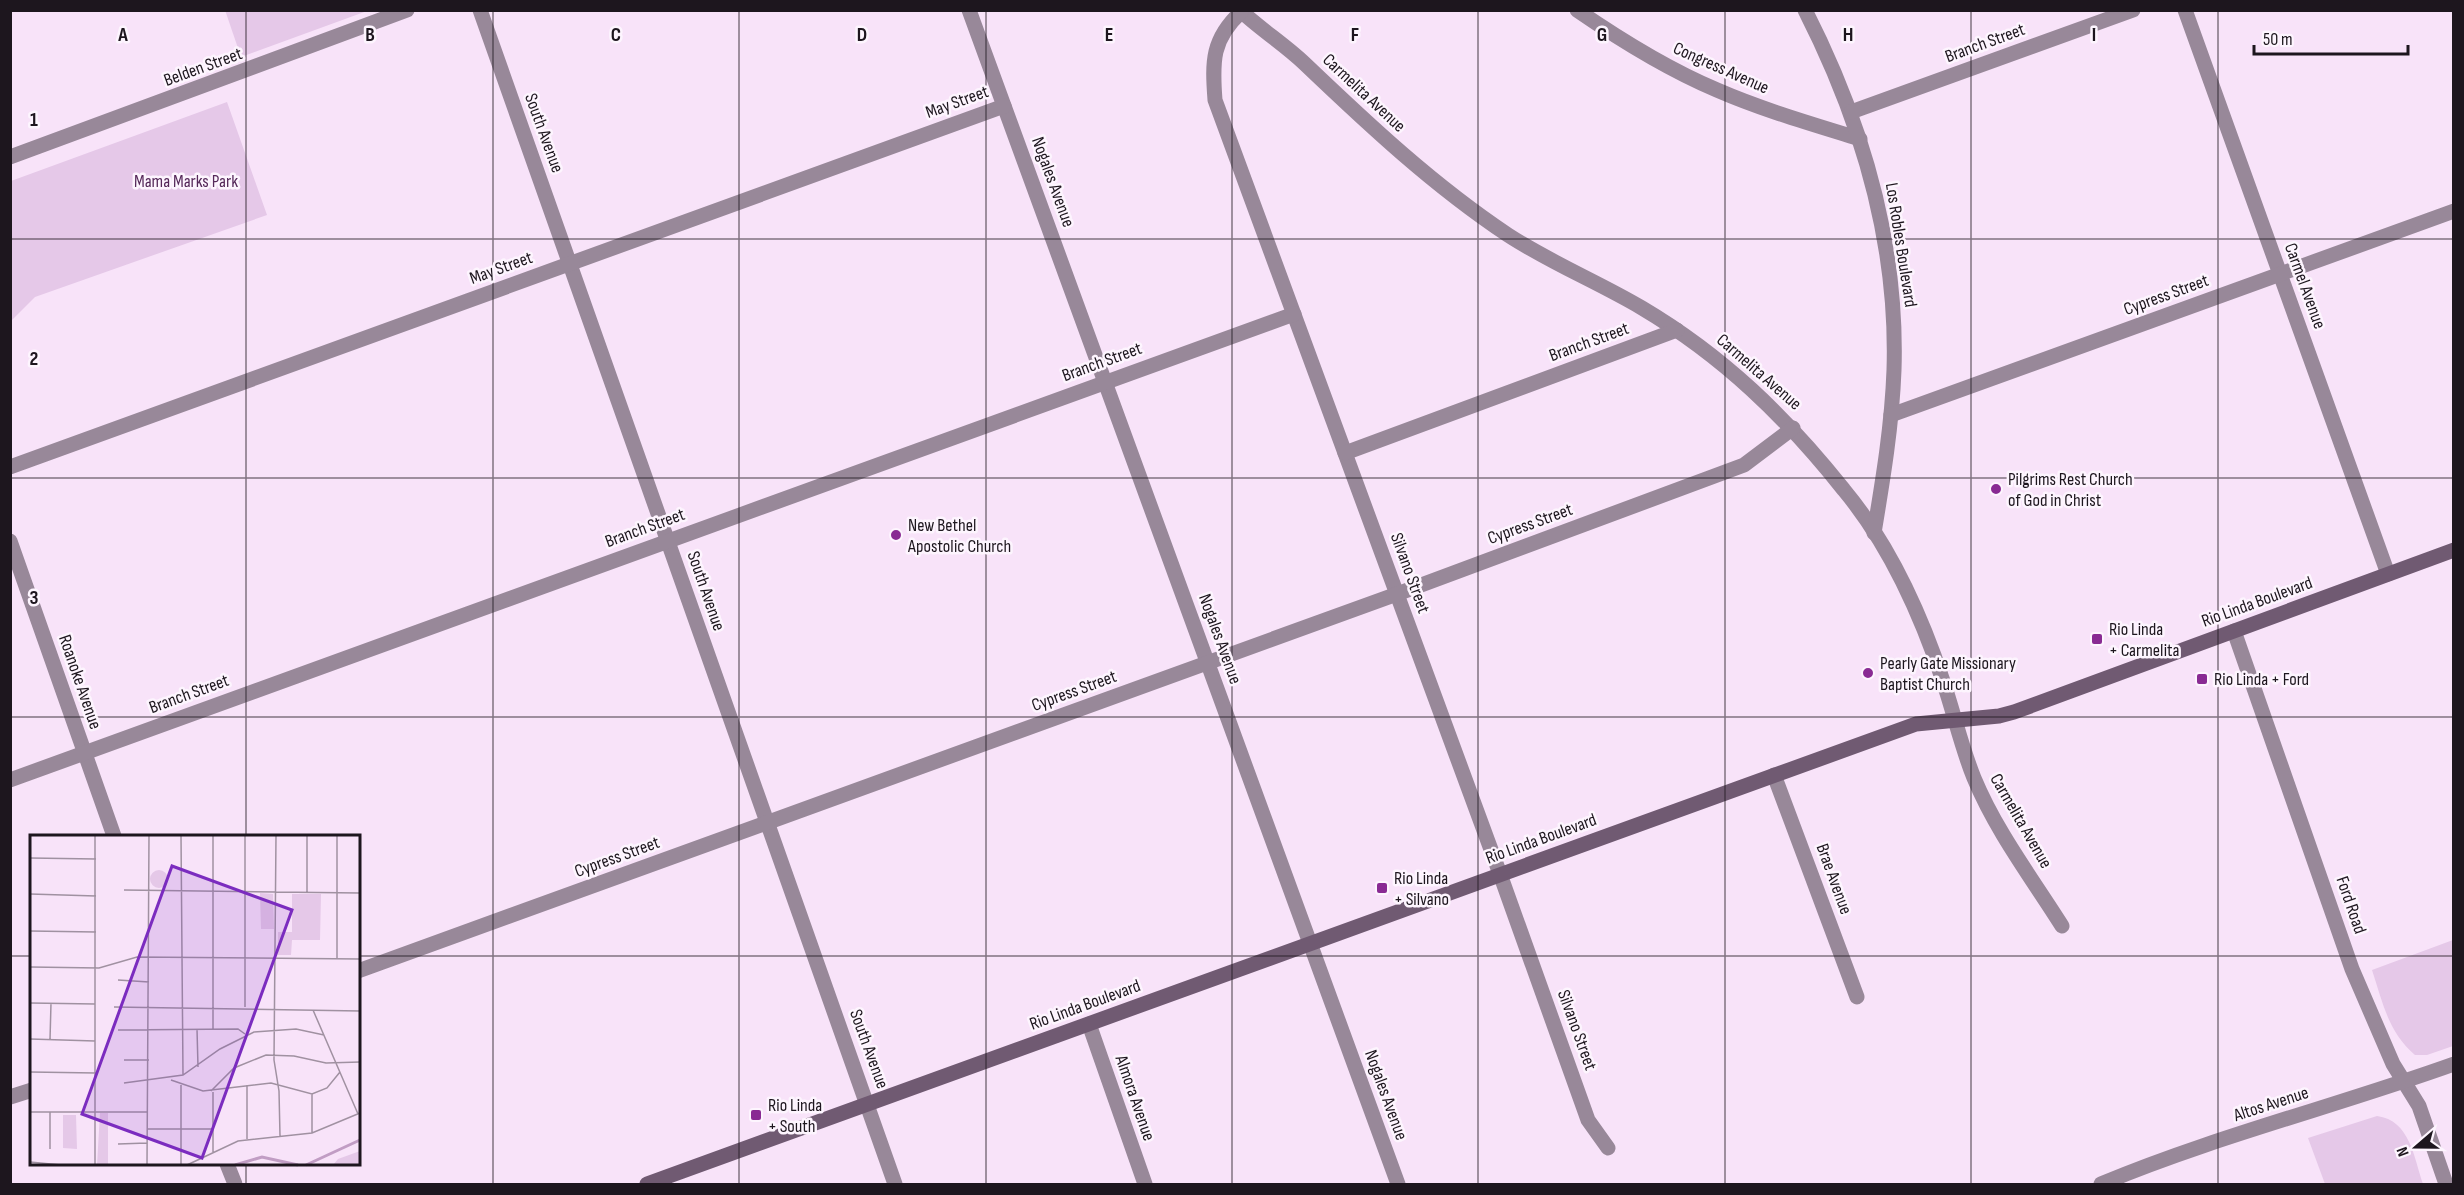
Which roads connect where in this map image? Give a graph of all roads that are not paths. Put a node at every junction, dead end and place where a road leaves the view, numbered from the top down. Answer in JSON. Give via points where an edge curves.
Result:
{"nodes":[{"id":1,"x":407,"y":10,"type":"edge"},
{"id":2,"x":480,"y":10,"type":"edge"},
{"id":3,"x":969,"y":10,"type":"edge"},
{"id":4,"x":1577,"y":10,"type":"edge"},
{"id":5,"x":1805,"y":10,"type":"edge"},
{"id":6,"x":2133,"y":10,"type":"edge"},
{"id":7,"x":2185,"y":10,"type":"edge"},
{"id":8,"x":1241,"y":11,"type":"edge"},
{"id":9,"x":1004,"y":106,"type":"junction"},
{"id":10,"x":1851,"y":112,"type":"junction"},
{"id":11,"x":1860,"y":139,"type":"junction"},
{"id":12,"x":10,"y":157,"type":"edge"},
{"id":13,"x":2454,"y":211,"type":"edge"},
{"id":14,"x":570,"y":264,"type":"junction"},
{"id":15,"x":2280,"y":274,"type":"junction"},
{"id":16,"x":1294,"y":314,"type":"junction"},
{"id":17,"x":1677,"y":330,"type":"junction"},
{"id":18,"x":1105,"y":382,"type":"junction"},
{"id":19,"x":1891,"y":415,"type":"junction"},
{"id":20,"x":1793,"y":428,"type":"junction"},
{"id":21,"x":1345,"y":453,"type":"junction"},
{"id":22,"x":10,"y":467,"type":"edge"},
{"id":23,"x":1874,"y":533,"type":"junction"},
{"id":24,"x":10,"y":541,"type":"edge"},
{"id":25,"x":668,"y":541,"type":"junction"},
{"id":26,"x":2454,"y":550,"type":"edge"},
{"id":27,"x":2388,"y":574,"type":"junction"},
{"id":28,"x":1397,"y":594,"type":"junction"},
{"id":29,"x":2234,"y":631,"type":"junction"},
{"id":30,"x":1208,"y":663,"type":"junction"},
{"id":31,"x":1954,"y":720,"type":"junction"},
{"id":32,"x":85,"y":753,"type":"junction"},
{"id":33,"x":1774,"y":775,"type":"junction"},
{"id":34,"x":10,"y":780,"type":"edge"},
{"id":35,"x":768,"y":822,"type":"junction"},
{"id":36,"x":113,"y":835,"type":"edge"},
{"id":37,"x":1500,"y":874,"type":"junction"},
{"id":38,"x":2062,"y":926,"type":"dead end"},
{"id":39,"x":1310,"y":943,"type":"junction"},
{"id":40,"x":360,"y":970,"type":"edge"},
{"id":41,"x":1857,"y":997,"type":"dead end"},
{"id":42,"x":1089,"y":1024,"type":"junction"},
{"id":43,"x":2454,"y":1064,"type":"edge"},
{"id":44,"x":2404,"y":1082,"type":"junction"},
{"id":45,"x":30,"y":1091,"type":"edge"},
{"id":46,"x":10,"y":1097,"type":"edge"},
{"id":47,"x":868,"y":1104,"type":"junction"},
{"id":48,"x":1608,"y":1148,"type":"dead end"},
{"id":49,"x":227,"y":1165,"type":"edge"},
{"id":50,"x":235,"y":1185,"type":"edge"},
{"id":51,"x":647,"y":1185,"type":"edge"},
{"id":52,"x":895,"y":1185,"type":"edge"},
{"id":53,"x":1145,"y":1185,"type":"edge"},
{"id":54,"x":1398,"y":1185,"type":"edge"},
{"id":55,"x":2101,"y":1185,"type":"edge"},
{"id":56,"x":2446,"y":1185,"type":"edge"}],
"edges":[{"from":1,"to":12,"type":"street","name":"Belden Street"},
{"from":2,"to":14,"type":"street","name":"South Avenue"},
{"from":3,"to":9,"type":"street","name":"Nogales Avenue"},
{"from":4,"to":11,"type":"street","name":"Congress Avenue","via":[[1666,66],[1715,89],[1766,110]]},
{"from":5,"to":10,"type":"street","name":"Los Robles Boulevard"},
{"from":6,"to":10,"type":"street","name":"Branch Street"},
{"from":7,"to":15,"type":"street","name":"Carmel Avenue"},
{"from":8,"to":16,"type":"street","name":"Silvano Street","via":[[1225,27],[1214,53],[1215,100]]},
{"from":8,"to":17,"type":"street","name":"Carmelita Avenue","via":[[1448,193],[1527,246]]},
{"from":9,"to":14,"type":"street","name":"May Street"},
{"from":9,"to":18,"type":"street","name":"Nogales Avenue"},
{"from":10,"to":11,"type":"street","name":"Los Robles Boulevard"},
{"from":11,"to":19,"type":"street","name":"Los Robles Boulevard","via":[[1887,257],[1893,318]]},
{"from":13,"to":15,"type":"street","name":"Cypress Street"},
{"from":14,"to":22,"type":"street","name":"May Street"},
{"from":14,"to":25,"type":"street","name":"South Avenue"},
{"from":15,"to":19,"type":"street","name":"Cypress Street"},
{"from":15,"to":27,"type":"street","name":"Carmel Avenue"},
{"from":16,"to":18,"type":"street","name":"Branch Street"},
{"from":16,"to":21,"type":"street","name":"Silvano Street"},
{"from":17,"to":20,"type":"street","name":"Carmelita Avenue","via":[[1744,381]]},
{"from":17,"to":21,"type":"street","name":"Branch Street"},
{"from":18,"to":25,"type":"street","name":"Branch Street"},
{"from":18,"to":30,"type":"street","name":"Nogales Avenue"},
{"from":19,"to":23,"type":"street","name":"Los Robles Boulevard"},
{"from":20,"to":23,"type":"street","name":"Carmelita Avenue","via":[[1847,493]]},
{"from":20,"to":28,"type":"street","name":"Cypress Street","via":[[1744,465]]},
{"from":21,"to":28,"type":"street","name":"Silvano Street"},
{"from":23,"to":31,"type":"street","name":"Carmelita Avenue","via":[[1927,637]]},
{"from":24,"to":32,"type":"street","name":"Roanoke Avenue"},
{"from":25,"to":32,"type":"street","name":"Branch Street"},
{"from":25,"to":35,"type":"street","name":"South Avenue"},
{"from":26,"to":27,"type":"main road","name":"Rio Linda Boulevard"},
{"from":27,"to":29,"type":"main road","name":"Rio Linda Boulevard"},
{"from":28,"to":30,"type":"street","name":"Cypress Street"},
{"from":28,"to":37,"type":"street","name":"Silvano Street"},
{"from":29,"to":31,"type":"main road","name":"Rio Linda Boulevard","via":[[2014,712]]},
{"from":29,"to":44,"type":"street","name":"Ford Road","via":[[2352,969]]},
{"from":30,"to":35,"type":"street","name":"Cypress Street"},
{"from":30,"to":39,"type":"street","name":"Nogales Avenue"},
{"from":31,"to":33,"type":"main road","name":"Rio Linda Boulevard","via":[[1916,724]]},
{"from":31,"to":38,"type":"street","name":"Carmelita Avenue","via":[[1990,811]]},
{"from":32,"to":34,"type":"street","name":"Branch Street"},
{"from":32,"to":36,"type":"street","name":"Roanoke Avenue"},
{"from":33,"to":37,"type":"main road","name":"Rio Linda Boulevard"},
{"from":33,"to":41,"type":"street","name":"Brae Avenue"},
{"from":35,"to":40,"type":"street","name":"Cypress Street"},
{"from":35,"to":47,"type":"street","name":"South Avenue"},
{"from":37,"to":39,"type":"main road","name":"Rio Linda Boulevard"},
{"from":37,"to":48,"type":"street","name":"Silvano Street","via":[[1588,1120]]},
{"from":39,"to":42,"type":"main road","name":"Rio Linda Boulevard"},
{"from":39,"to":54,"type":"street","name":"Nogales Avenue"},
{"from":42,"to":47,"type":"main road","name":"Rio Linda Boulevard"},
{"from":42,"to":53,"type":"street","name":"Almora Avenue"},
{"from":43,"to":44,"type":"street","name":"Altos Avenue"},
{"from":44,"to":55,"type":"street","name":"Altos Avenue","via":[[2280,1120]]},
{"from":44,"to":56,"type":"street","name":"Ford Road","via":[[2419,1106]]},
{"from":45,"to":46,"type":"street"},
{"from":47,"to":51,"type":"main road","name":"Rio Linda Boulevard"},
{"from":47,"to":52,"type":"street","name":"South Avenue"},
{"from":49,"to":50,"type":"street"}]}
